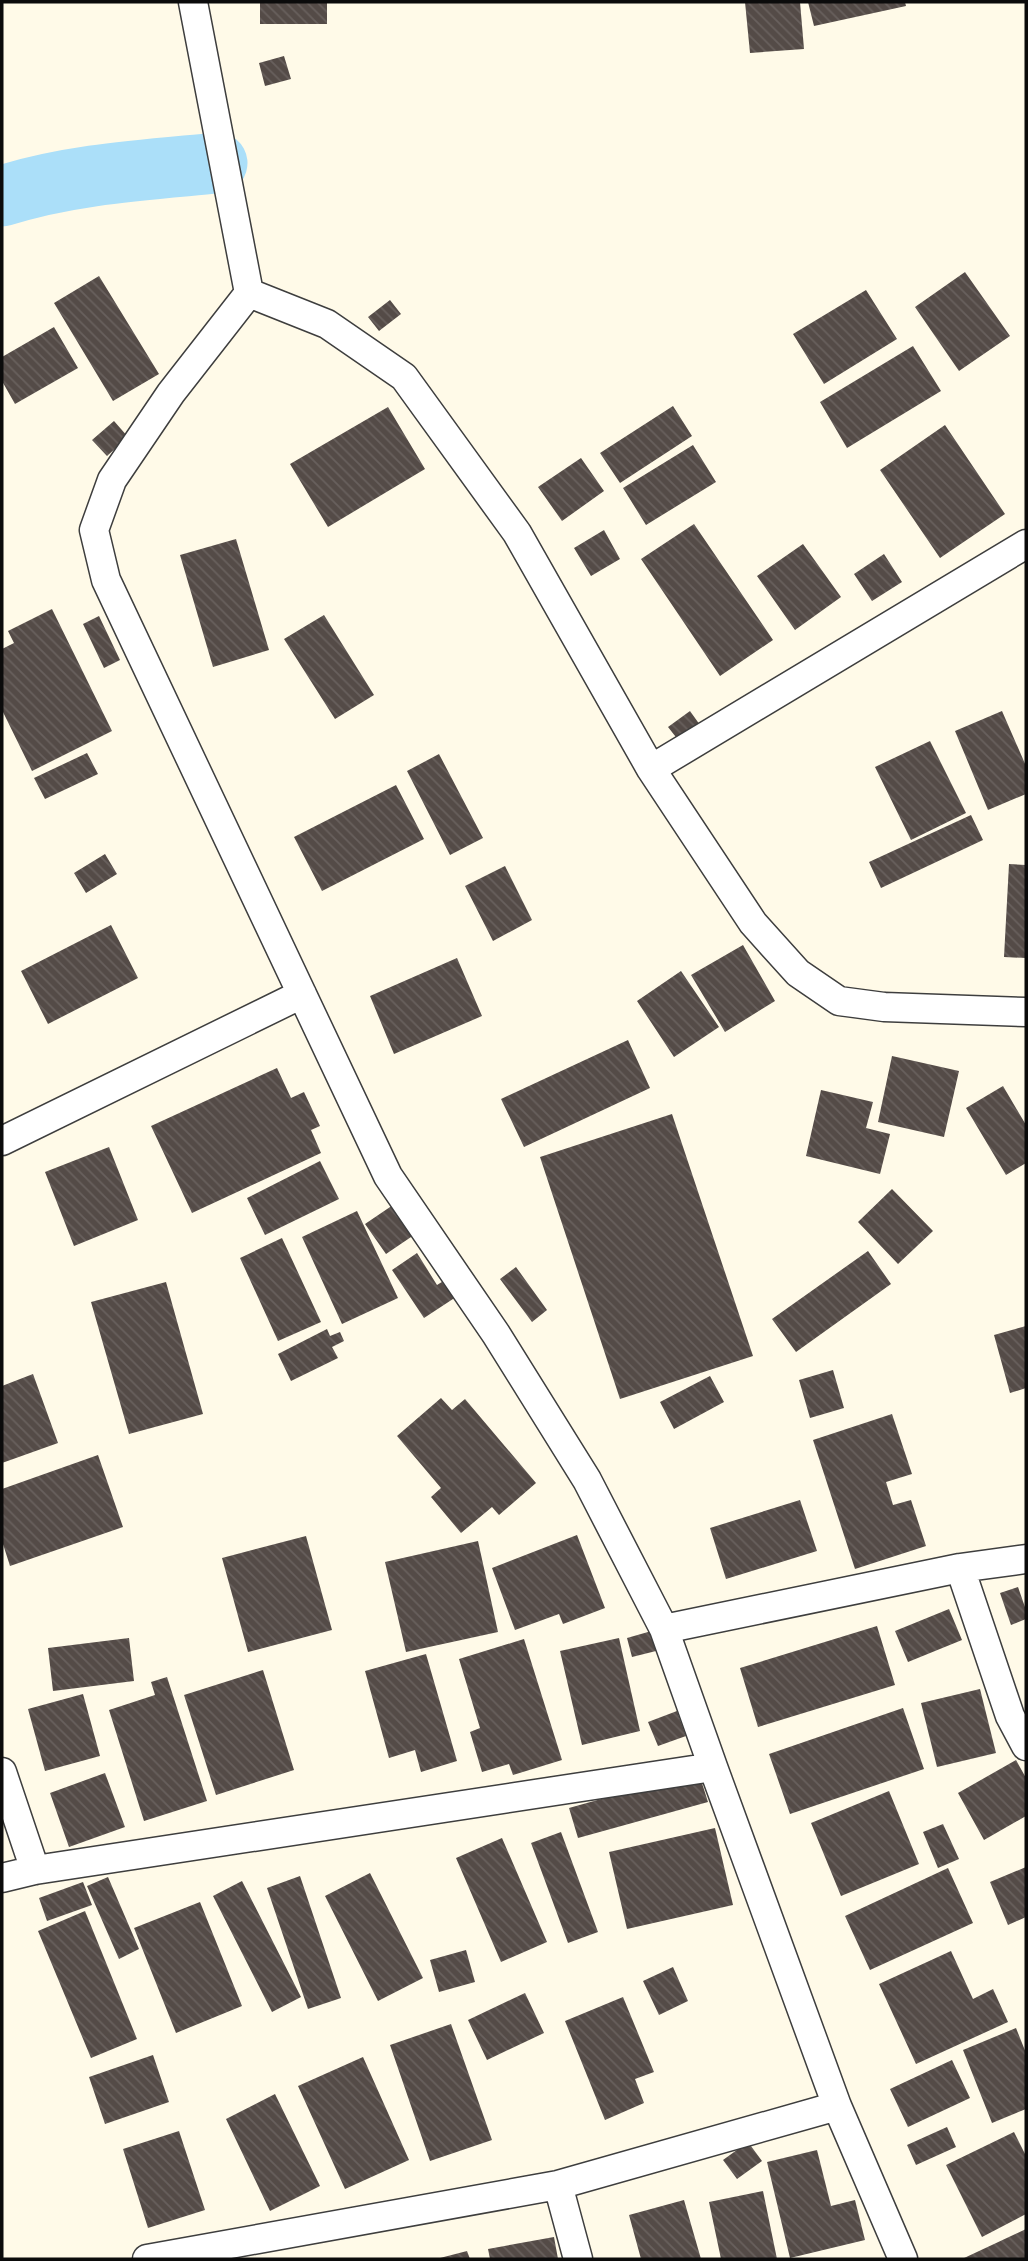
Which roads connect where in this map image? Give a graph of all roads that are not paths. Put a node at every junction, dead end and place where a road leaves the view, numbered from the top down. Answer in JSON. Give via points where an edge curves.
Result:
{"nodes":[{"id":1,"x":193,"y":2,"type":"edge"},
{"id":2,"x":249,"y":293,"type":"junction"},
{"id":3,"x":1026,"y":544,"type":"edge"},
{"id":4,"x":651,"y":769,"type":"junction"},
{"id":5,"x":302,"y":994,"type":"junction"},
{"id":6,"x":1026,"y":1012,"type":"edge"},
{"id":7,"x":2,"y":1141,"type":"edge"},
{"id":8,"x":1026,"y":1559,"type":"edge"},
{"id":9,"x":960,"y":1568,"type":"junction"},
{"id":10,"x":664,"y":1629,"type":"junction"},
{"id":11,"x":1026,"y":1746,"type":"edge"},
{"id":12,"x":713,"y":1767,"type":"junction"},
{"id":13,"x":2,"y":1772,"type":"edge"},
{"id":14,"x":35,"y":1870,"type":"junction"},
{"id":15,"x":2,"y":1878,"type":"edge"},
{"id":16,"x":838,"y":2106,"type":"junction"},
{"id":17,"x":558,"y":2185,"type":"junction"},
{"id":18,"x":248,"y":2250,"type":"edge"},
{"id":19,"x":148,"y":2259,"type":"edge"},
{"id":20,"x":578,"y":2259,"type":"edge"},
{"id":21,"x":903,"y":2259,"type":"edge"}],
"edges":[{"from":1,"to":2,"type":"street"},
{"from":2,"to":4,"type":"street","via":[[327,324],[404,377],[517,533]]},
{"from":2,"to":5,"type":"street","via":[[171,393],[112,480],[94,530],[106,580]]},
{"from":3,"to":4,"type":"street"},
{"from":4,"to":6,"type":"street","via":[[754,923],[798,973],[839,1001]]},
{"from":5,"to":7,"type":"street"},
{"from":5,"to":10,"type":"street","via":[[388,1176],[496,1334],[587,1480]]},
{"from":8,"to":9,"type":"street"},
{"from":9,"to":10,"type":"street"},
{"from":9,"to":11,"type":"street","via":[[1010,1717]]},
{"from":10,"to":12,"type":"street"},
{"from":12,"to":14,"type":"street"},
{"from":12,"to":16,"type":"street"},
{"from":13,"to":14,"type":"street"},
{"from":14,"to":15,"type":"street"},
{"from":16,"to":17,"type":"street"},
{"from":16,"to":21,"type":"street"},
{"from":17,"to":18,"type":"street"},
{"from":17,"to":20,"type":"street"},
{"from":18,"to":19,"type":"street"}]}
